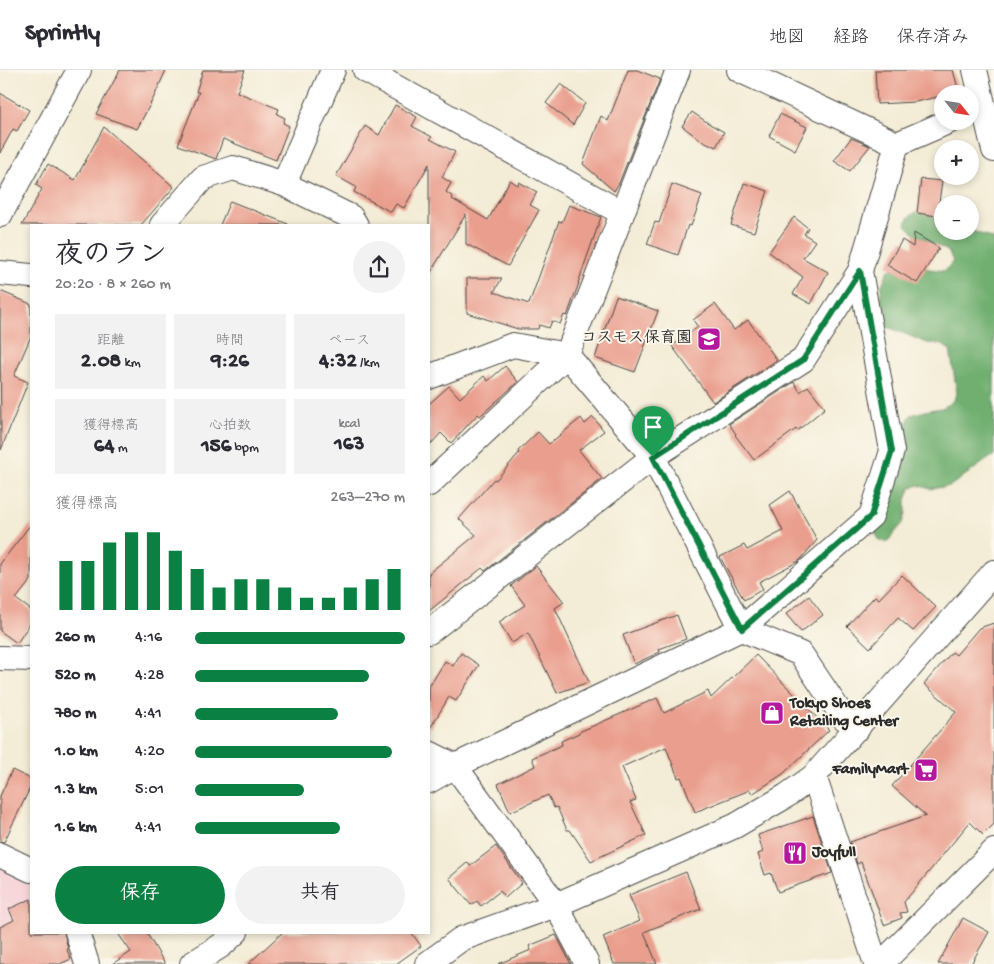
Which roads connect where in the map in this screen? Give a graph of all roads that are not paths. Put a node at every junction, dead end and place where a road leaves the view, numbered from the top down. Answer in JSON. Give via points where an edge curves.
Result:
{"nodes":[{"id":1,"x":80,"y":70,"type":"edge"},
{"id":2,"x":333,"y":70,"type":"edge"},
{"id":3,"x":365,"y":70,"type":"edge"},
{"id":4,"x":678,"y":70,"type":"edge"},
{"id":5,"x":739,"y":70,"type":"edge"},
{"id":6,"x":975,"y":70,"type":"edge"},
{"id":7,"x":976,"y":85,"type":"edge"},
{"id":8,"x":979,"y":115,"type":"edge"},
{"id":9,"x":934,"y":128,"type":"edge"},
{"id":10,"x":897,"y":144,"type":"junction"},
{"id":11,"x":994,"y":150,"type":"edge"},
{"id":12,"x":284,"y":184,"type":"junction"},
{"id":13,"x":622,"y":214,"type":"junction"},
{"id":14,"x":0,"y":216,"type":"edge"},
{"id":15,"x":163,"y":224,"type":"edge"},
{"id":16,"x":355,"y":224,"type":"edge"},
{"id":17,"x":860,"y":271,"type":"junction"},
{"id":18,"x":0,"y":273,"type":"edge"},
{"id":19,"x":30,"y":276,"type":"edge"},
{"id":20,"x":567,"y":355,"type":"junction"},
{"id":21,"x":430,"y":376,"type":"edge"},
{"id":22,"x":653,"y":457,"type":"junction"},
{"id":23,"x":430,"y":483,"type":"edge"},
{"id":24,"x":994,"y":572,"type":"edge"},
{"id":25,"x":742,"y":629,"type":"junction"},
{"id":26,"x":430,"y":631,"type":"edge"},
{"id":27,"x":0,"y":658,"type":"edge"},
{"id":28,"x":30,"y":659,"type":"edge"},
{"id":29,"x":858,"y":728,"type":"junction"},
{"id":30,"x":430,"y":754,"type":"edge"},
{"id":31,"x":455,"y":766,"type":"junction"},
{"id":32,"x":814,"y":776,"type":"junction"},
{"id":33,"x":430,"y":780,"type":"edge"},
{"id":34,"x":994,"y":851,"type":"edge"},
{"id":35,"x":0,"y":855,"type":"edge"},
{"id":36,"x":30,"y":870,"type":"edge"},
{"id":37,"x":556,"y":905,"type":"junction"},
{"id":38,"x":78,"y":934,"type":"edge"},
{"id":39,"x":234,"y":934,"type":"edge"},
{"id":40,"x":87,"y":964,"type":"edge"},
{"id":41,"x":192,"y":964,"type":"edge"},
{"id":42,"x":427,"y":964,"type":"edge"},
{"id":43,"x":587,"y":964,"type":"edge"},
{"id":44,"x":876,"y":964,"type":"edge"},
{"id":45,"x":881,"y":964,"type":"edge"}],
"edges":[{"from":1,"to":14,"type":"street"},
{"from":2,"to":12,"type":"street"},
{"from":3,"to":13,"type":"street"},
{"from":4,"to":13,"type":"street"},
{"from":5,"to":10,"type":"street"},
{"from":6,"to":7,"type":"street"},
{"from":8,"to":11,"type":"street"},
{"from":9,"to":10,"type":"street"},
{"from":10,"to":17,"type":"street"},
{"from":12,"to":15,"type":"street","via":[[233,168],[203,178]]},
{"from":12,"to":16,"type":"street","via":[[351,217]]},
{"from":13,"to":20,"type":"street"},
{"from":17,"to":22,"type":"street","via":[[803,360]]},
{"from":17,"to":25,"type":"street","via":[[892,451],[871,516]]},
{"from":18,"to":19,"type":"street"},
{"from":20,"to":21,"type":"street","via":[[513,345]]},
{"from":20,"to":22,"type":"street"},
{"from":20,"to":23,"type":"street"},
{"from":22,"to":25,"type":"street"},
{"from":22,"to":26,"type":"street"},
{"from":24,"to":29,"type":"street"},
{"from":25,"to":29,"type":"street","via":[[801,654],[843,717]]},
{"from":25,"to":31,"type":"street"},
{"from":27,"to":28,"type":"street"},
{"from":29,"to":32,"type":"street"},
{"from":30,"to":31,"type":"street"},
{"from":31,"to":33,"type":"street"},
{"from":31,"to":37,"type":"street"},
{"from":32,"to":37,"type":"street","via":[[735,826]]},
{"from":32,"to":44,"type":"street"},
{"from":34,"to":45,"type":"street"},
{"from":35,"to":36,"type":"street"},
{"from":37,"to":42,"type":"street","via":[[461,939]]},
{"from":37,"to":43,"type":"street"},
{"from":38,"to":40,"type":"street"},
{"from":39,"to":41,"type":"street"}]}
